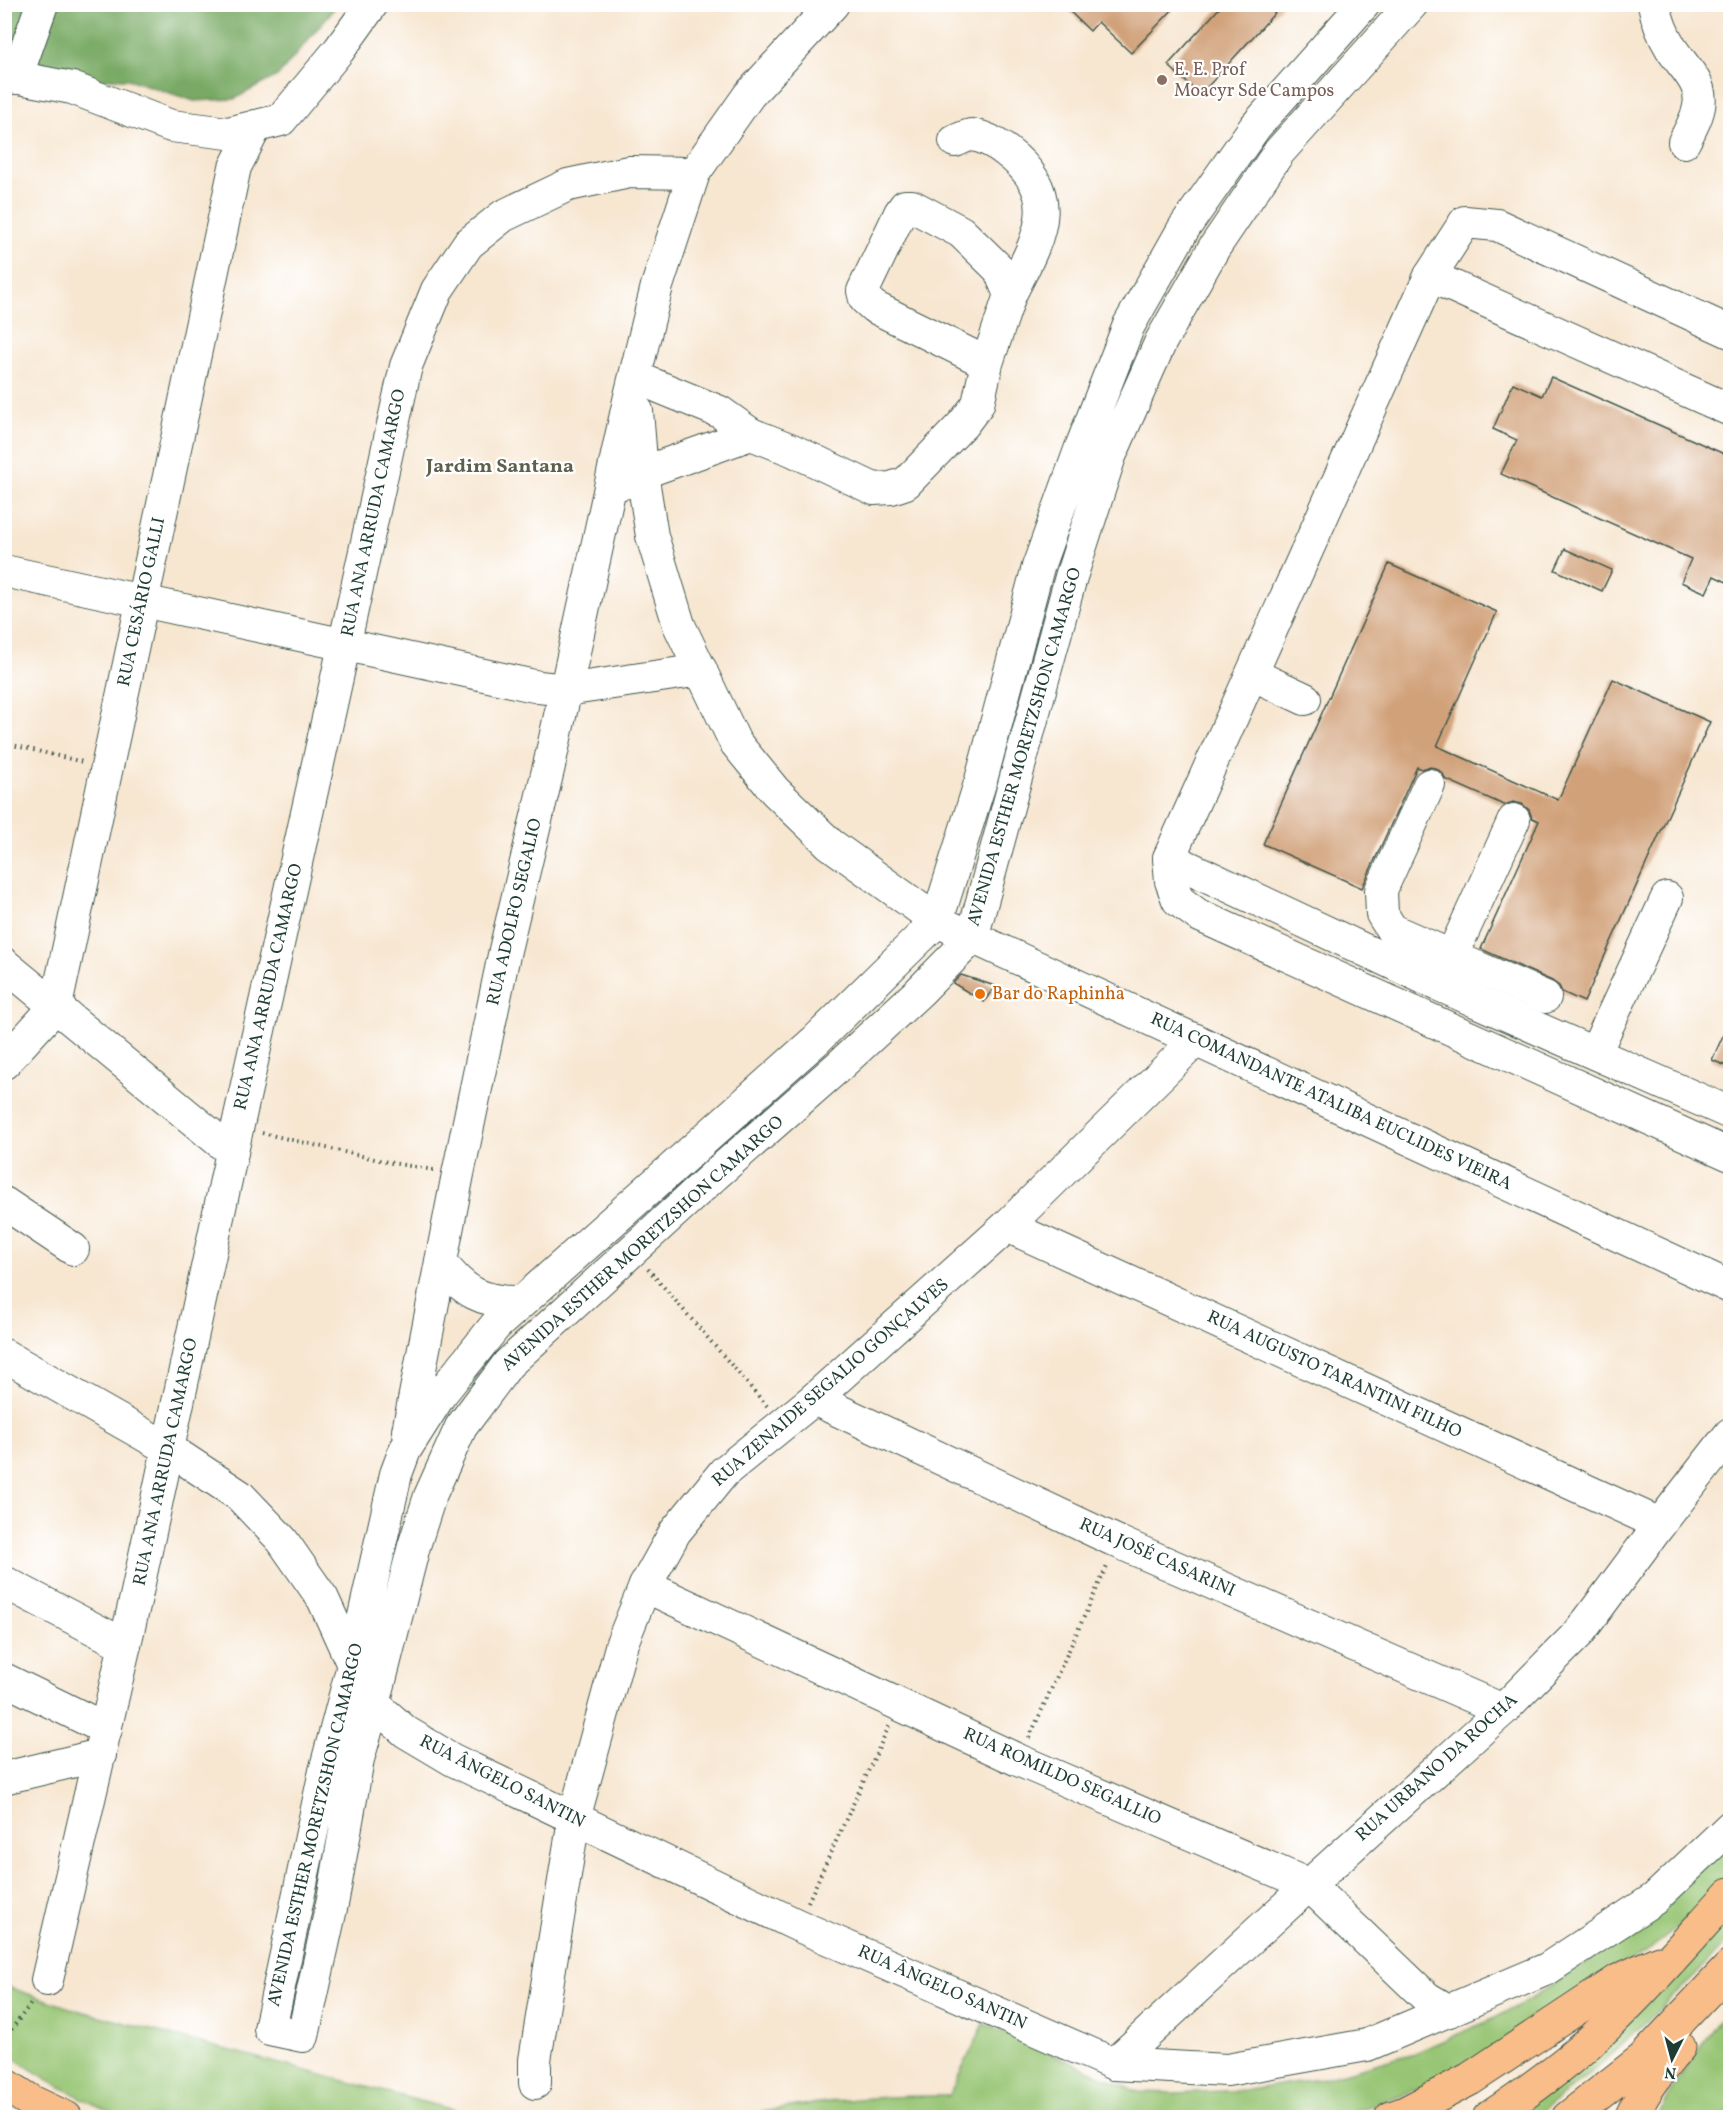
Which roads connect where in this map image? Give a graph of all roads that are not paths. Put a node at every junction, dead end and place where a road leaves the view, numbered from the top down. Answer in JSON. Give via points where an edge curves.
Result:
{"nodes":[{"id":1,"x":42,"y":4,"type":"edge"},
{"id":2,"x":372,"y":4,"type":"edge"},
{"id":3,"x":833,"y":4,"type":"edge"},
{"id":4,"x":1364,"y":4,"type":"edge"},
{"id":5,"x":1412,"y":4,"type":"edge"},
{"id":6,"x":1654,"y":4,"type":"edge"},
{"id":7,"x":8,"y":79,"type":"edge"},
{"id":8,"x":256,"y":126,"type":"junction"},
{"id":9,"x":955,"y":141,"type":"dead end"},
{"id":10,"x":1684,"y":142,"type":"dead end"},
{"id":11,"x":694,"y":173,"type":"junction"},
{"id":12,"x":1430,"y":276,"type":"junction"},
{"id":13,"x":1010,"y":295,"type":"junction"},
{"id":14,"x":1731,"y":332,"type":"edge"},
{"id":15,"x":987,"y":363,"type":"junction"},
{"id":16,"x":635,"y":377,"type":"junction"},
{"id":17,"x":1728,"y":402,"type":"edge"},
{"id":18,"x":751,"y":434,"type":"junction"},
{"id":19,"x":642,"y":474,"type":"junction"},
{"id":20,"x":610,"y":491,"type":"junction"},
{"id":21,"x":4,"y":571,"type":"edge"},
{"id":22,"x":143,"y":600,"type":"junction"},
{"id":23,"x":345,"y":644,"type":"junction"},
{"id":24,"x":701,"y":670,"type":"junction"},
{"id":25,"x":1252,"y":674,"type":"junction"},
{"id":26,"x":566,"y":690,"type":"junction"},
{"id":27,"x":1305,"y":699,"type":"dead end"},
{"id":28,"x":1429,"y":785,"type":"dead end"},
{"id":29,"x":1514,"y":820,"type":"dead end"},
{"id":30,"x":1169,"y":858,"type":"junction"},
{"id":31,"x":1667,"y":898,"type":"dead end"},
{"id":32,"x":937,"y":921,"type":"junction"},
{"id":33,"x":972,"y":938,"type":"junction"},
{"id":34,"x":1452,"y":955,"type":"junction"},
{"id":35,"x":4,"y":964,"type":"edge"},
{"id":36,"x":1439,"y":985,"type":"junction"},
{"id":37,"x":1545,"y":997,"type":"dead end"},
{"id":38,"x":56,"y":1006,"type":"junction"},
{"id":39,"x":1196,"y":1040,"type":"junction"},
{"id":40,"x":1595,"y":1053,"type":"junction"},
{"id":41,"x":4,"y":1063,"type":"edge"},
{"id":42,"x":1731,"y":1113,"type":"edge"},
{"id":43,"x":235,"y":1139,"type":"junction"},
{"id":44,"x":1731,"y":1155,"type":"edge"},
{"id":45,"x":4,"y":1203,"type":"edge"},
{"id":46,"x":1007,"y":1226,"type":"junction"},
{"id":47,"x":73,"y":1249,"type":"dead end"},
{"id":48,"x":441,"y":1262,"type":"junction"},
{"id":49,"x":1731,"y":1287,"type":"edge"},
{"id":50,"x":520,"y":1302,"type":"junction"},
{"id":51,"x":4,"y":1355,"type":"edge"},
{"id":52,"x":814,"y":1399,"type":"junction"},
{"id":53,"x":1729,"y":1433,"type":"edge"},
{"id":54,"x":169,"y":1449,"type":"junction"},
{"id":55,"x":405,"y":1450,"type":"junction"},
{"id":56,"x":1660,"y":1524,"type":"junction"},
{"id":57,"x":4,"y":1582,"type":"edge"},
{"id":58,"x":645,"y":1586,"type":"junction"},
{"id":59,"x":125,"y":1645,"type":"junction"},
{"id":60,"x":353,"y":1665,"type":"junction"},
{"id":61,"x":4,"y":1679,"type":"edge"},
{"id":62,"x":374,"y":1704,"type":"junction"},
{"id":63,"x":1503,"y":1710,"type":"junction"},
{"id":64,"x":103,"y":1742,"type":"junction"},
{"id":65,"x":4,"y":1778,"type":"edge"},
{"id":66,"x":574,"y":1819,"type":"junction"},
{"id":67,"x":1731,"y":1827,"type":"edge"},
{"id":68,"x":1309,"y":1885,"type":"junction"},
{"id":69,"x":1731,"y":1894,"type":"edge"},
{"id":70,"x":1674,"y":1955,"type":"junction"},
{"id":71,"x":1731,"y":1968,"type":"edge"},
{"id":72,"x":46,"y":1980,"type":"dead end"},
{"id":73,"x":1731,"y":1981,"type":"edge"},
{"id":74,"x":1449,"y":2011,"type":"junction"},
{"id":75,"x":1114,"y":2064,"type":"junction"},
{"id":76,"x":535,"y":2083,"type":"dead end"},
{"id":77,"x":4,"y":2084,"type":"edge"},
{"id":78,"x":66,"y":2118,"type":"edge"},
{"id":79,"x":1390,"y":2118,"type":"edge"},
{"id":80,"x":1489,"y":2118,"type":"edge"},
{"id":81,"x":1568,"y":2118,"type":"edge"},
{"id":82,"x":1631,"y":2118,"type":"edge"}],
"edges":[{"from":1,"to":7,"type":"street"},
{"from":2,"to":8,"type":"street","via":[[339,51],[281,120]]},
{"from":3,"to":11,"type":"street","name":"RUA ADOLFO SEGALIO","via":[[749,95]]},
{"from":4,"to":32,"type":"street","name":"AVENIDA ESTHER MORETZSHON CAMARGO","via":[[1255,126],[1184,228],[1130,325],[1038,567],[981,780]]},
{"from":5,"to":33,"type":"street","name":"AVENIDA ESTHER MORETZSHON CAMARGO","via":[[1279,152],[1214,248],[1161,341],[1110,456],[1071,577]]},
{"from":6,"to":10,"type":"street","via":[[1662,30],[1694,77],[1699,92],[1698,110]]},
{"from":7,"to":8,"type":"street","via":[[72,88],[171,126],[228,133]]},
{"from":8,"to":22,"type":"street","name":"RUA CESÁRIO GALLI","via":[[235,167]]},
{"from":9,"to":13,"type":"street","via":[[971,135],[997,144],[1021,162],[1040,190],[1042,219],[1036,241]]},
{"from":11,"to":16,"type":"street","name":"RUA ADOLFO SEGALIO","via":[[657,286]]},
{"from":11,"to":23,"type":"street","name":"RUA ANA ARRUDA CAMARGO","via":[[629,172],[568,185],[503,216],[468,244],[437,290],[406,366]]},
{"from":12,"to":14,"type":"street","via":[[1465,222],[1497,225]]},
{"from":12,"to":17,"type":"street"},
{"from":12,"to":25,"type":"street"},
{"from":13,"to":15,"type":"street"},
{"from":13,"to":15,"type":"street","via":[[999,269],[961,232],[912,206],[905,206],[900,213],[863,291],[874,307]]},
{"from":15,"to":18,"type":"street","via":[[978,404],[963,424],[906,483],[891,488],[874,489]]},
{"from":16,"to":18,"type":"street","via":[[720,411]]},
{"from":16,"to":19,"type":"street","name":"RUA COMANDANTE ATALIBA EUCLIDES VIEIRA"},
{"from":16,"to":20,"type":"street","name":"RUA ADOLFO SEGALIO"},
{"from":18,"to":19,"type":"street"},
{"from":19,"to":20,"type":"street"},
{"from":19,"to":24,"type":"street","name":"RUA COMANDANTE ATALIBA EUCLIDES VIEIRA","via":[[652,536],[679,625]]},
{"from":20,"to":26,"type":"street","name":"RUA ADOLFO SEGALIO"},
{"from":21,"to":22,"type":"street"},
{"from":22,"to":23,"type":"street"},
{"from":22,"to":38,"type":"street","name":"RUA CESÁRIO GALLI"},
{"from":23,"to":26,"type":"street"},
{"from":23,"to":43,"type":"street","name":"RUA ANA ARRUDA CAMARGO"},
{"from":24,"to":26,"type":"street"},
{"from":24,"to":32,"type":"street","name":"RUA COMANDANTE ATALIBA EUCLIDES VIEIRA","via":[[735,742],[775,791],[830,844]]},
{"from":25,"to":27,"type":"street"},
{"from":25,"to":30,"type":"street"},
{"from":26,"to":48,"type":"street","name":"RUA ADOLFO SEGALIO","via":[[505,950]]},
{"from":28,"to":34,"type":"street","via":[[1381,890],[1382,914],[1392,930]]},
{"from":29,"to":34,"type":"street"},
{"from":30,"to":36,"type":"street"},
{"from":30,"to":44,"type":"street","via":[[1178,900],[1198,915]]},
{"from":31,"to":40,"type":"street"},
{"from":32,"to":33,"type":"street","name":"RUA COMANDANTE ATALIBA EUCLIDES VIEIRA"},
{"from":32,"to":50,"type":"street","name":"AVENIDA ESTHER MORETZSHON CAMARGO","via":[[815,1041]]},
{"from":33,"to":39,"type":"street","name":"RUA COMANDANTE ATALIBA EUCLIDES VIEIRA"},
{"from":33,"to":62,"type":"street","name":"AVENIDA ESTHER MORETZSHON CAMARGO","via":[[839,1066],[508,1364],[461,1427],[430,1496]]},
{"from":34,"to":36,"type":"street"},
{"from":34,"to":37,"type":"street"},
{"from":35,"to":38,"type":"street"},
{"from":36,"to":40,"type":"street"},
{"from":38,"to":41,"type":"street"},
{"from":38,"to":43,"type":"street"},
{"from":39,"to":46,"type":"street","name":"RUA ZENAIDE SEGALIO GONÇALVES"},
{"from":39,"to":49,"type":"street","name":"RUA COMANDANTE ATALIBA EUCLIDES VIEIRA"},
{"from":40,"to":42,"type":"street"},
{"from":43,"to":54,"type":"street","name":"RUA ANA ARRUDA CAMARGO"},
{"from":45,"to":47,"type":"street"},
{"from":46,"to":52,"type":"street","name":"RUA ZENAIDE SEGALIO GONÇALVES"},
{"from":46,"to":56,"type":"street","name":"RUA AUGUSTO TARANTINI FILHO"},
{"from":48,"to":50,"type":"street","via":[[471,1292],[502,1303]]},
{"from":48,"to":55,"type":"street","name":"RUA ADOLFO SEGALIO"},
{"from":50,"to":55,"type":"street","name":"AVENIDA ESTHER MORETZSHON CAMARGO","via":[[470,1355]]},
{"from":51,"to":54,"type":"street","name":"RUA ÂNGELO SANTIN"},
{"from":52,"to":58,"type":"street","name":"RUA ZENAIDE SEGALIO GONÇALVES","via":[[724,1472],[675,1532]]},
{"from":52,"to":63,"type":"street","name":"RUA JOSÉ CASARINI","via":[[1118,1542]]},
{"from":53,"to":56,"type":"street","name":"RUA URBANO DA ROCHA"},
{"from":54,"to":59,"type":"street","name":"RUA ANA ARRUDA CAMARGO"},
{"from":54,"to":60,"type":"street","name":"RUA ÂNGELO SANTIN","via":[[240,1496],[282,1540],[323,1599]]},
{"from":55,"to":60,"type":"street","name":"AVENIDA ESTHER MORETZSHON CAMARGO"},
{"from":56,"to":63,"type":"street","name":"RUA URBANO DA ROCHA","via":[[1579,1633]]},
{"from":57,"to":59,"type":"street"},
{"from":58,"to":66,"type":"street","name":"RUA ZENAIDE SEGALIO GONÇALVES","via":[[622,1643]]},
{"from":58,"to":68,"type":"street","name":"RUA ROMILDO SEGALLIO","via":[[1018,1760]]},
{"from":59,"to":64,"type":"street","name":"RUA ANA ARRUDA CAMARGO"},
{"from":60,"to":62,"type":"street","name":"RUA ÂNGELO SANTIN"},
{"from":60,"to":62,"type":"street","name":"AVENIDA ESTHER MORETZSHON CAMARGO","via":[[325,1772],[270,2029],[303,2036],[358,1759]]},
{"from":61,"to":64,"type":"street"},
{"from":62,"to":66,"type":"street","name":"RUA ÂNGELO SANTIN","via":[[406,1732],[443,1754]]},
{"from":63,"to":68,"type":"street","name":"RUA URBANO DA ROCHA"},
{"from":64,"to":65,"type":"street"},
{"from":64,"to":72,"type":"street","name":"RUA ANA ARRUDA CAMARGO"},
{"from":66,"to":75,"type":"street","name":"RUA ÂNGELO SANTIN","via":[[797,1925]]},
{"from":66,"to":76,"type":"street","name":"RUA ZENAIDE SEGALIO GONÇALVES"},
{"from":67,"to":74,"type":"street","via":[[1654,1899],[1547,1968]]},
{"from":68,"to":74,"type":"street","name":"RUA ROMILDO SEGALLIO","via":[[1427,1998]]},
{"from":68,"to":75,"type":"street","name":"RUA URBANO DA ROCHA"},
{"from":69,"to":70,"type":"highway"},
{"from":70,"to":79,"type":"highway","via":[[1618,1981],[1470,2079]]},
{"from":70,"to":80,"type":"highway","via":[[1594,2038]]},
{"from":71,"to":81,"type":"highway","via":[[1643,2059]]},
{"from":73,"to":82,"type":"highway","via":[[1656,2074]]},
{"from":74,"to":75,"type":"street","via":[[1367,2045],[1227,2070]]},
{"from":77,"to":78,"type":"highway"}]}
